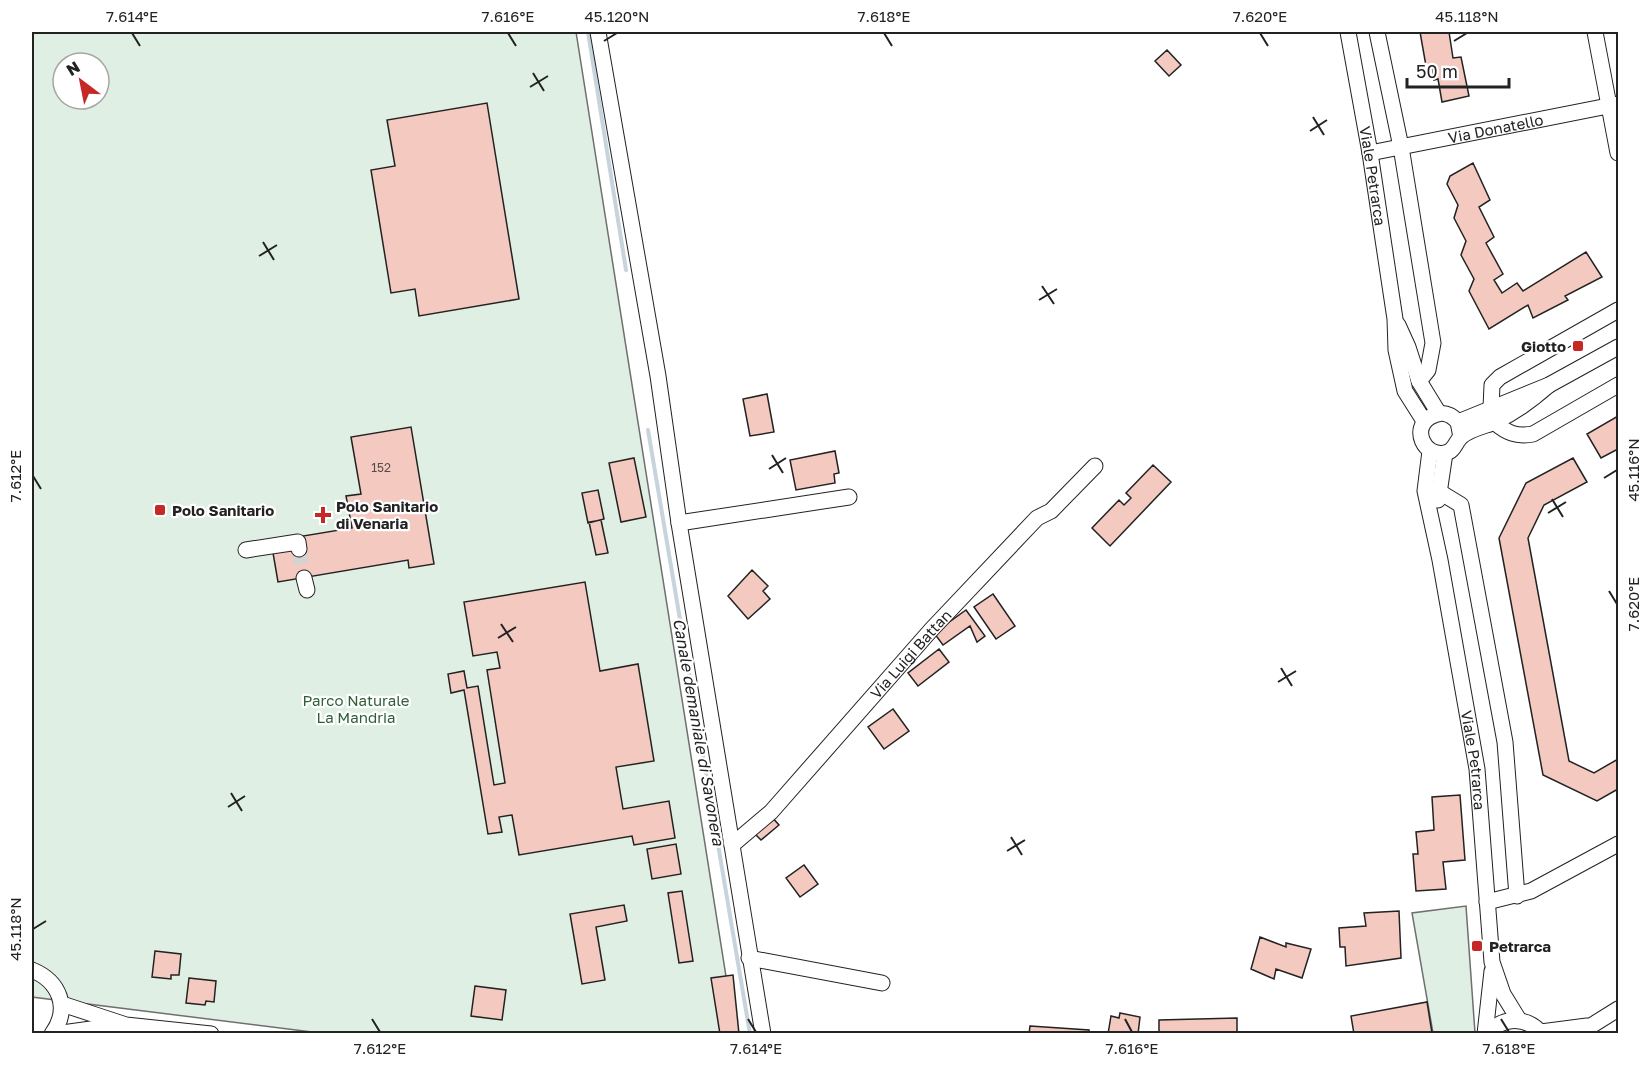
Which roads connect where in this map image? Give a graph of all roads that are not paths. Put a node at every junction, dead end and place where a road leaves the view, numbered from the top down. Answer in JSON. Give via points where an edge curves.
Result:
{"nodes":[{"id":1,"x":598,"y":32,"type":"edge"},
{"id":2,"x":1348,"y":32,"type":"edge"},
{"id":3,"x":1377,"y":32,"type":"edge"},
{"id":4,"x":1595,"y":32,"type":"edge"},
{"id":5,"x":1614,"y":105,"type":"edge"},
{"id":6,"x":1401,"y":147,"type":"junction"},
{"id":7,"x":1370,"y":153,"type":"junction"},
{"id":8,"x":1618,"y":153,"type":"edge"},
{"id":9,"x":1618,"y":310,"type":"edge"},
{"id":10,"x":1395,"y":320,"type":"junction"},
{"id":11,"x":1618,"y":346,"type":"edge"},
{"id":12,"x":1419,"y":381,"type":"junction"},
{"id":13,"x":1618,"y":385,"type":"edge"},
{"id":14,"x":1438,"y":412,"type":"junction"},
{"id":15,"x":1492,"y":415,"type":"junction"},
{"id":16,"x":1424,"y":421,"type":"junction"},
{"id":17,"x":1459,"y":430,"type":"junction"},
{"id":18,"x":1438,"y":452,"type":"junction"},
{"id":19,"x":1095,"y":466,"type":"dead end"},
{"id":20,"x":1438,"y":491,"type":"junction"},
{"id":21,"x":849,"y":497,"type":"dead end"},
{"id":22,"x":679,"y":523,"type":"junction"},
{"id":23,"x":299,"y":549,"type":"dead end"},
{"id":24,"x":246,"y":550,"type":"dead end"},
{"id":25,"x":1440,"y":560,"type":"junction"},
{"id":26,"x":1618,"y":844,"type":"edge"},
{"id":27,"x":732,"y":845,"type":"junction"},
{"id":28,"x":1517,"y":896,"type":"junction"},
{"id":29,"x":1487,"y":902,"type":"junction"},
{"id":30,"x":748,"y":953,"type":"junction"},
{"id":31,"x":1492,"y":962,"type":"junction"},
{"id":32,"x":32,"y":970,"type":"edge"},
{"id":33,"x":882,"y":983,"type":"dead end"},
{"id":34,"x":62,"y":1004,"type":"junction"},
{"id":35,"x":1618,"y":1009,"type":"edge"},
{"id":36,"x":1519,"y":1020,"type":"junction"},
{"id":37,"x":126,"y":1025,"type":"junction"},
{"id":38,"x":1582,"y":1030,"type":"edge"},
{"id":39,"x":1541,"y":1033,"type":"edge"},
{"id":40,"x":54,"y":1034,"type":"edge"},
{"id":41,"x":211,"y":1034,"type":"edge"},
{"id":42,"x":764,"y":1034,"type":"edge"},
{"id":43,"x":1486,"y":1034,"type":"edge"}],
"edges":[{"from":1,"to":22,"type":"street","via":[[639,268],[654,380],[654,414],[673,483]]},
{"from":2,"to":7,"type":"street","name":"Viale Petrarca"},
{"from":3,"to":6,"type":"street"},
{"from":4,"to":5,"type":"street"},
{"from":5,"to":6,"type":"street","name":"Via Donatello"},
{"from":5,"to":8,"type":"street"},
{"from":6,"to":7,"type":"street","name":"Via Donatello"},
{"from":6,"to":12,"type":"street","via":[[1433,343],[1428,370]]},
{"from":7,"to":10,"type":"street","name":"Viale Petrarca"},
{"from":9,"to":15,"type":"street","via":[[1500,376],[1489,396]]},
{"from":10,"to":12,"type":"street","name":"Viale Petrarca"},
{"from":10,"to":16,"type":"street","name":"Viale Petrarca","via":[[1396,350],[1405,391]]},
{"from":11,"to":15,"type":"street","via":[[1549,385],[1522,408]]},
{"from":12,"to":14,"type":"street","name":"Viale Petrarca"},
{"from":13,"to":15,"type":"street","via":[[1533,434],[1507,433]]},
{"from":14,"to":16,"type":"street"},
{"from":14,"to":17,"type":"street","via":[[1447,413]]},
{"from":15,"to":17,"type":"street"},
{"from":16,"to":18,"type":"street","via":[[1420,435],[1423,443]]},
{"from":17,"to":18,"type":"street","via":[[1454,448]]},
{"from":18,"to":20,"type":"street","name":"Viale Petrarca"},
{"from":18,"to":25,"type":"street","name":"Viale Petrarca","via":[[1425,491]]},
{"from":19,"to":27,"type":"street","name":"Via Luigi Battan","via":[[1051,511],[1037,518],[931,630],[771,812]]},
{"from":20,"to":25,"type":"street","name":"Viale Petrarca"},
{"from":20,"to":28,"type":"street","via":[[1461,506],[1505,742]]},
{"from":21,"to":22,"type":"street"},
{"from":22,"to":27,"type":"street"},
{"from":23,"to":24,"type":"street","via":[[298,542]]},
{"from":25,"to":29,"type":"street","name":"Viale Petrarca","via":[[1477,769]]},
{"from":26,"to":28,"type":"street"},
{"from":27,"to":30,"type":"street"},
{"from":28,"to":29,"type":"street"},
{"from":29,"to":31,"type":"street","name":"Viale Petrarca"},
{"from":30,"to":33,"type":"street"},
{"from":30,"to":42,"type":"street"},
{"from":31,"to":36,"type":"street","name":"Viale Petrarca","via":[[1503,994]]},
{"from":31,"to":43,"type":"street","name":"Viale Petrarca"},
{"from":32,"to":34,"type":"street","via":[[45,975],[54,985]]},
{"from":34,"to":37,"type":"street"},
{"from":34,"to":40,"type":"street"},
{"from":35,"to":38,"type":"street"},
{"from":36,"to":39,"type":"street"},
{"from":36,"to":43,"type":"street","via":[[1505,1021]]},
{"from":37,"to":40,"type":"street"},
{"from":37,"to":41,"type":"street"},
{"from":38,"to":39,"type":"street"}]}
